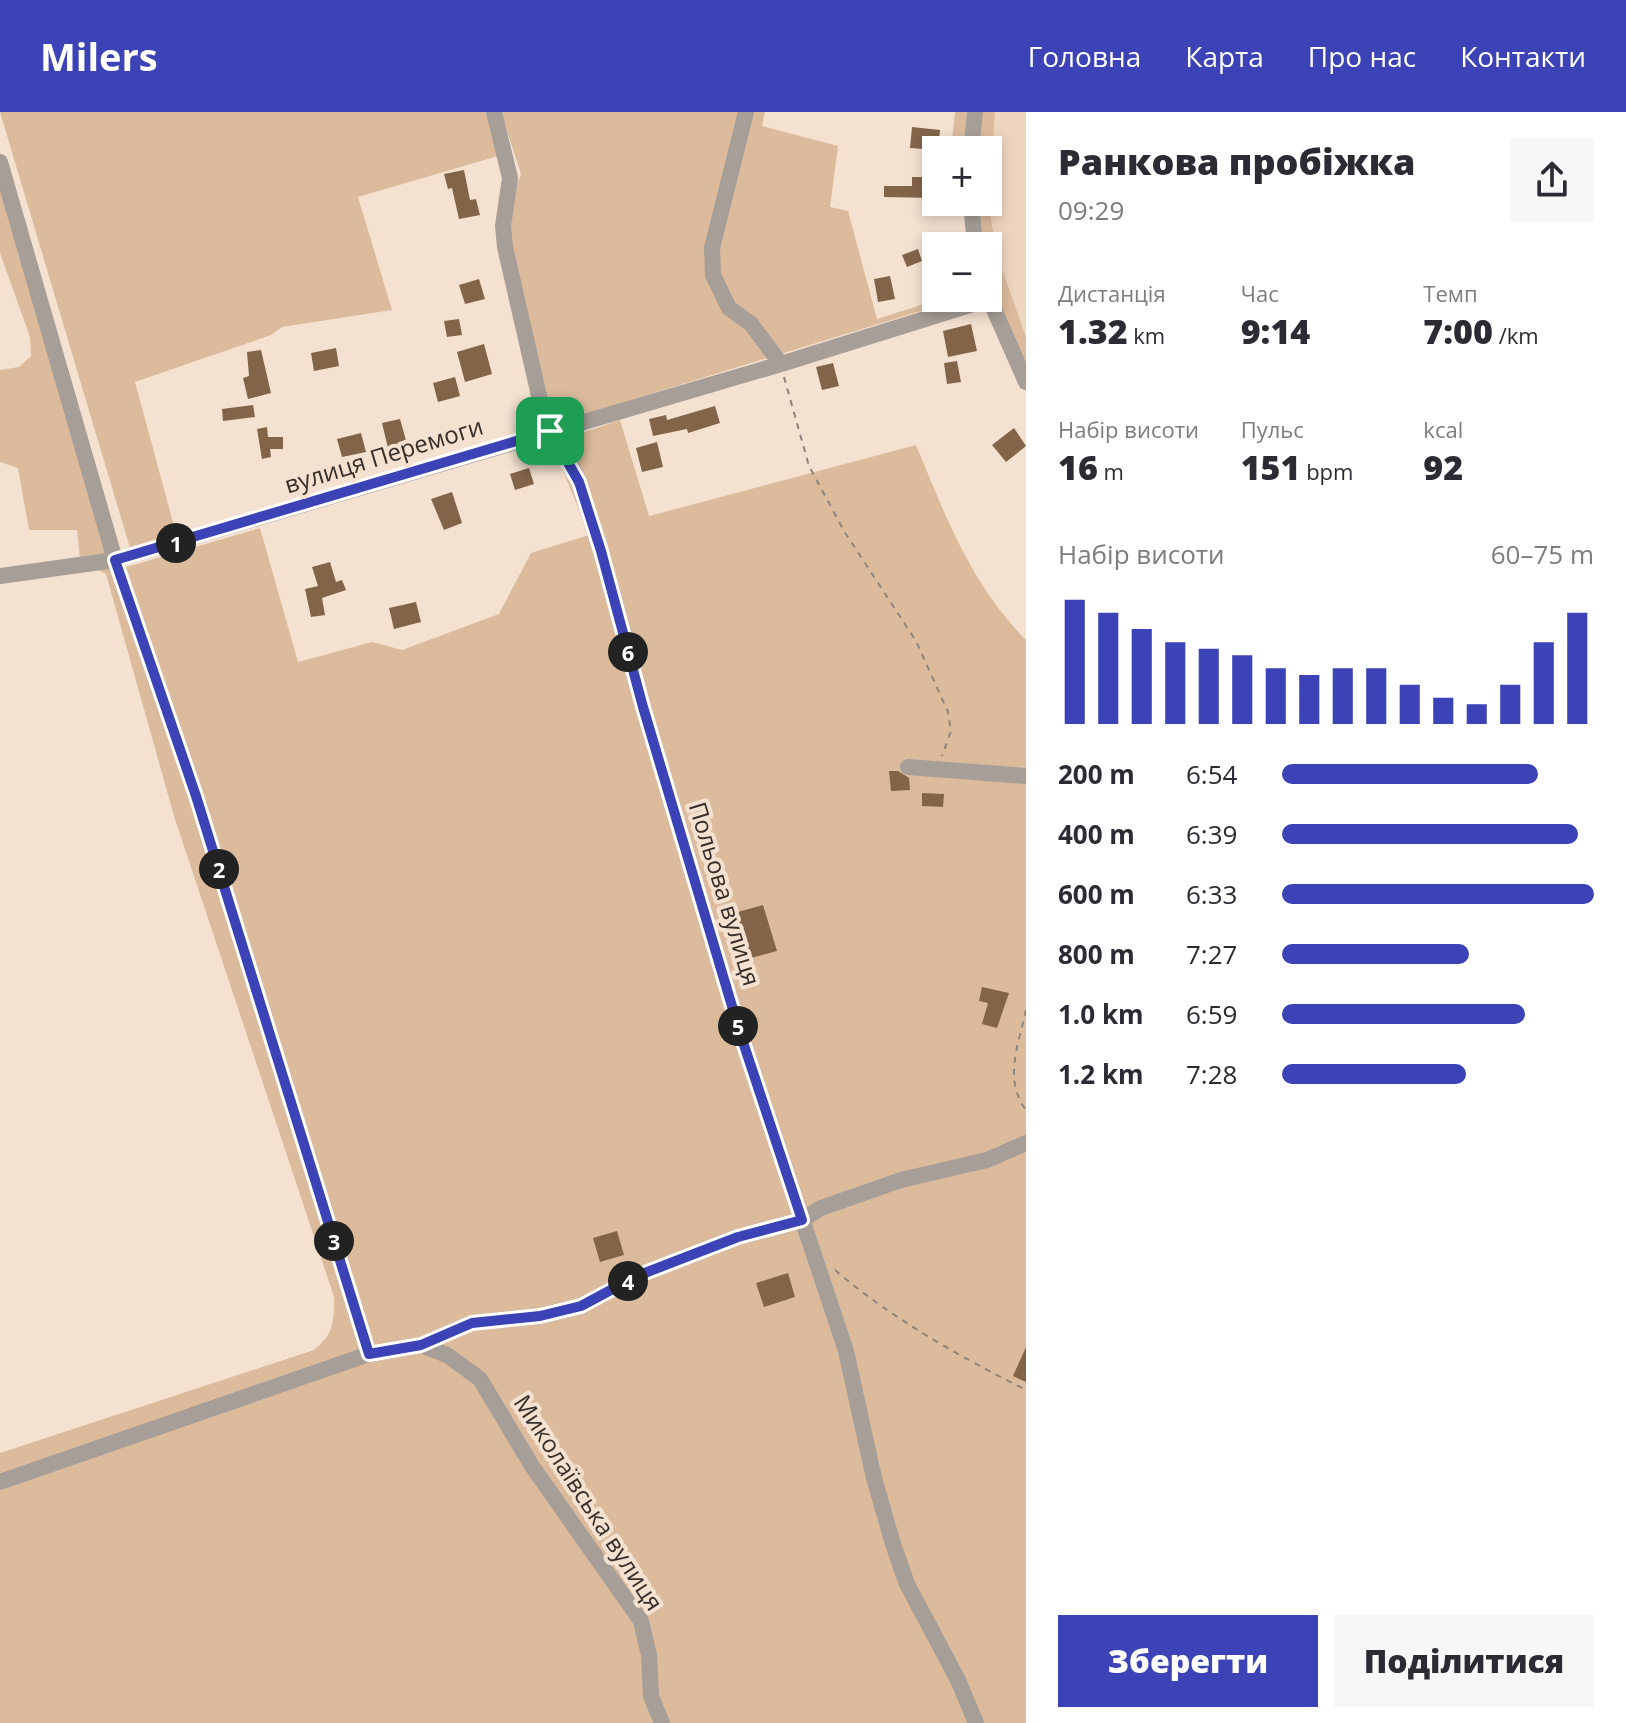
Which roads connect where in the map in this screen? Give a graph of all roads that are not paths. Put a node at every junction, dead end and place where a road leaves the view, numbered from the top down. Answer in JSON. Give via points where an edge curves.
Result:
{"nodes":[{"id":1,"x":494,"y":112,"type":"edge"},
{"id":2,"x":746,"y":112,"type":"edge"},
{"id":3,"x":975,"y":112,"type":"edge"},
{"id":4,"x":972,"y":136,"type":"edge"},
{"id":5,"x":0,"y":162,"type":"edge"},
{"id":6,"x":944,"y":312,"type":"edge"},
{"id":7,"x":994,"y":312,"type":"edge"},
{"id":8,"x":781,"y":364,"type":"junction"},
{"id":9,"x":1026,"y":382,"type":"edge"},
{"id":10,"x":550,"y":431,"type":"junction"},
{"id":11,"x":115,"y":560,"type":"junction"},
{"id":12,"x":0,"y":576,"type":"edge"},
{"id":13,"x":908,"y":767,"type":"dead end"},
{"id":14,"x":1026,"y":776,"type":"edge"},
{"id":15,"x":1026,"y":1143,"type":"edge"},
{"id":16,"x":802,"y":1220,"type":"junction"},
{"id":17,"x":421,"y":1345,"type":"junction"},
{"id":18,"x":369,"y":1354,"type":"junction"},
{"id":19,"x":0,"y":1482,"type":"edge"},
{"id":20,"x":662,"y":1723,"type":"edge"},
{"id":21,"x":976,"y":1723,"type":"edge"}],
"edges":[{"from":1,"to":10,"type":"street","name":"Польова вулиця","via":[[510,178],[505,247]]},
{"from":2,"to":8,"type":"street","via":[[712,248],[713,275],[729,308],[751,324]]},
{"from":3,"to":4,"type":"street"},
{"from":5,"to":11,"type":"street"},
{"from":6,"to":8,"type":"street","name":"вулиця Перемоги"},
{"from":7,"to":9,"type":"street"},
{"from":8,"to":10,"type":"street","name":"вулиця Перемоги"},
{"from":10,"to":11,"type":"street","name":"вулиця Перемоги"},
{"from":10,"to":16,"type":"street","name":"Польова вулиця","via":[[579,482],[731,1004]]},
{"from":11,"to":12,"type":"street","name":"вулиця Перемоги"},
{"from":11,"to":18,"type":"street","via":[[196,796]]},
{"from":13,"to":14,"type":"street"},
{"from":15,"to":16,"type":"street","via":[[987,1160],[843,1199]]},
{"from":16,"to":17,"type":"street","via":[[651,1270],[581,1306],[472,1323]]},
{"from":16,"to":21,"type":"street","name":"Польова вулиця","via":[[846,1351],[874,1478],[902,1570]]},
{"from":17,"to":18,"type":"street"},
{"from":17,"to":20,"type":"street","name":"Миколаївська вулиця","via":[[447,1355],[480,1379],[532,1466],[641,1621],[651,1696]]},
{"from":18,"to":19,"type":"street"}]}
